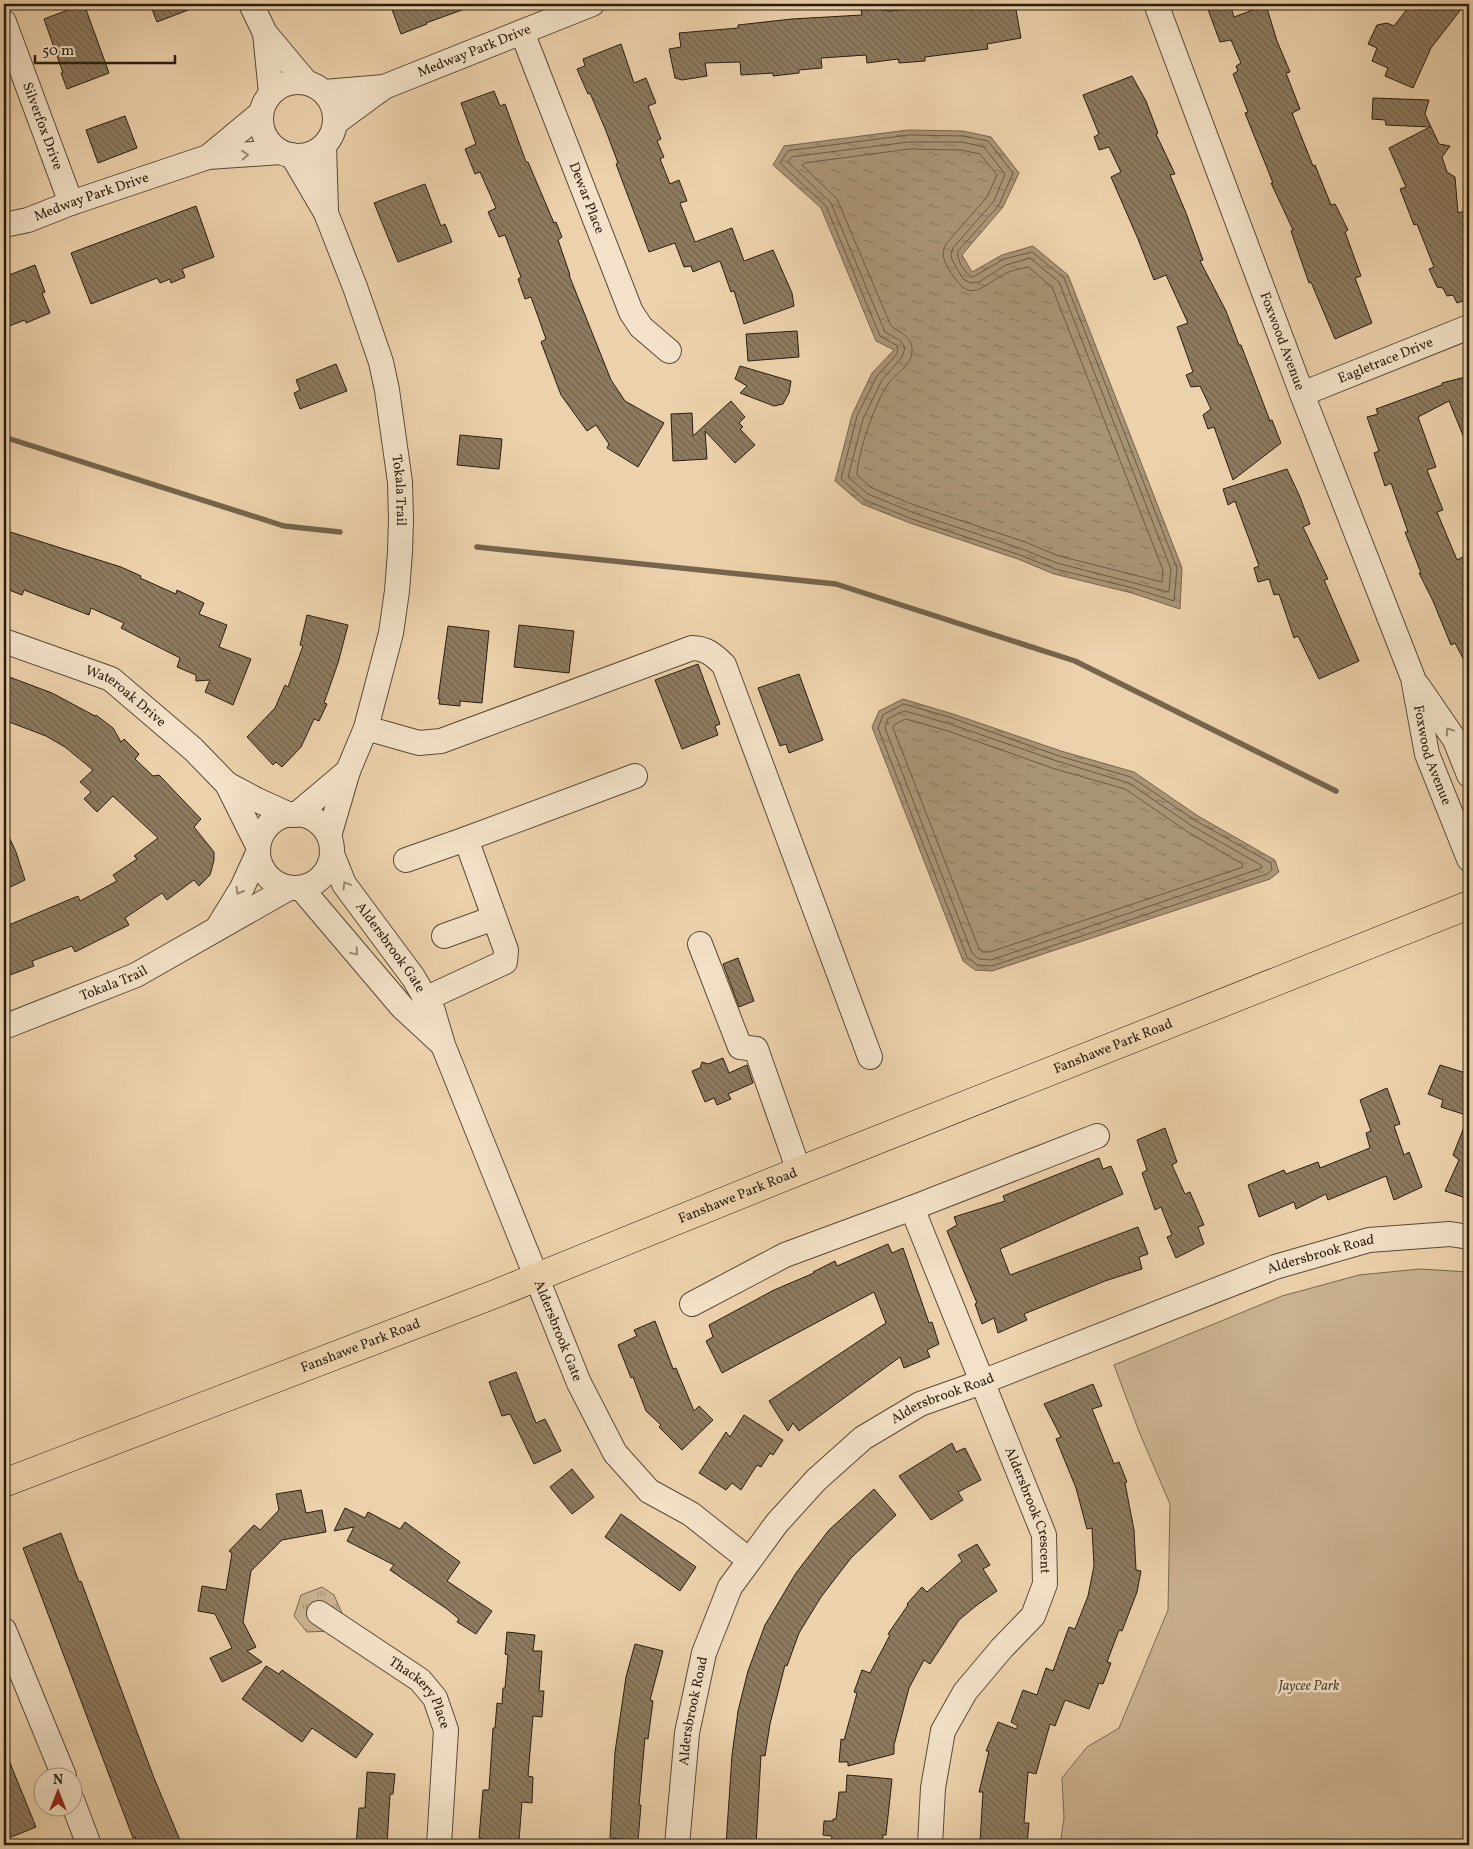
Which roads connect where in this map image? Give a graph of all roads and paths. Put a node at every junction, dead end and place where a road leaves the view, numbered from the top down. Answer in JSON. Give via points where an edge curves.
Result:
{"nodes":[{"id":1,"x":251,"y":4,"type":"edge"},
{"id":2,"x":592,"y":4,"type":"edge"},
{"id":3,"x":1156,"y":4,"type":"edge"},
{"id":4,"x":4,"y":22,"type":"edge"},
{"id":5,"x":522,"y":32,"type":"junction"},
{"id":6,"x":265,"y":34,"type":"junction"},
{"id":7,"x":315,"y":87,"type":"junction"},
{"id":8,"x":384,"y":87,"type":"junction"},
{"id":9,"x":266,"y":103,"type":"junction"},
{"id":10,"x":335,"y":123,"type":"junction"},
{"id":11,"x":324,"y":146,"type":"junction"},
{"id":12,"x":286,"y":154,"type":"junction"},
{"id":13,"x":208,"y":157,"type":"junction"},
{"id":14,"x":71,"y":203,"type":"junction"},
{"id":15,"x":326,"y":213,"type":"junction"},
{"id":16,"x":4,"y":225,"type":"edge"},
{"id":17,"x":1469,"y":327,"type":"edge"},
{"id":18,"x":669,"y":351,"type":"dead end"},
{"id":19,"x":1302,"y":394,"type":"junction"},
{"id":20,"x":4,"y":641,"type":"edge"},
{"id":21,"x":1413,"y":678,"type":"junction"},
{"id":22,"x":366,"y":728,"type":"junction"},
{"id":23,"x":348,"y":771,"type":"junction"},
{"id":24,"x":1469,"y":775,"type":"edge"},
{"id":25,"x":635,"y":776,"type":"dead end"},
{"id":26,"x":227,"y":784,"type":"junction"},
{"id":27,"x":293,"y":815,"type":"junction"},
{"id":28,"x":466,"y":839,"type":"junction"},
{"id":29,"x":330,"y":845,"type":"junction"},
{"id":30,"x":258,"y":849,"type":"junction"},
{"id":31,"x":1469,"y":859,"type":"edge"},
{"id":32,"x":406,"y":860,"type":"dead end"},
{"id":33,"x":295,"y":888,"type":"junction"},
{"id":34,"x":1469,"y":905,"type":"edge"},
{"id":35,"x":494,"y":918,"type":"junction"},
{"id":36,"x":217,"y":928,"type":"junction"},
{"id":37,"x":444,"y":936,"type":"dead end"},
{"id":38,"x":700,"y":944,"type":"dead end"},
{"id":39,"x":426,"y":999,"type":"junction"},
{"id":40,"x":4,"y":1027,"type":"edge"},
{"id":41,"x":443,"y":1045,"type":"junction"},
{"id":42,"x":870,"y":1057,"type":"dead end"},
{"id":43,"x":1097,"y":1136,"type":"dead end"},
{"id":44,"x":799,"y":1171,"type":"junction"},
{"id":45,"x":912,"y":1208,"type":"junction"},
{"id":46,"x":1469,"y":1237,"type":"edge"},
{"id":47,"x":537,"y":1278,"type":"junction"},
{"id":48,"x":692,"y":1304,"type":"dead end"},
{"id":49,"x":982,"y":1382,"type":"junction"},
{"id":50,"x":4,"y":1483,"type":"edge"},
{"id":51,"x":749,"y":1560,"type":"junction"},
{"id":52,"x":319,"y":1613,"type":"dead end"},
{"id":53,"x":4,"y":1630,"type":"edge"},
{"id":54,"x":60,"y":1766,"type":"edge"},
{"id":55,"x":78,"y":1816,"type":"edge"},
{"id":56,"x":89,"y":1845,"type":"edge"},
{"id":57,"x":439,"y":1845,"type":"edge"},
{"id":58,"x":676,"y":1845,"type":"edge"},
{"id":59,"x":930,"y":1845,"type":"edge"}],
"edges":[{"from":1,"to":6,"type":"street"},
{"from":2,"to":5,"type":"street","name":"Medway Park Drive"},
{"from":3,"to":19,"type":"street","name":"Foxwood Avenue"},
{"from":4,"to":14,"type":"street","name":"Silverfox Drive"},
{"from":5,"to":8,"type":"street","name":"Medway Park Drive"},
{"from":5,"to":18,"type":"street","name":"Dewar Place","via":[[631,312],[641,328]]},
{"from":6,"to":7,"type":"street"},
{"from":6,"to":9,"type":"street"},
{"from":7,"to":8,"type":"street","name":"Medway Park Drive"},
{"from":7,"to":9,"type":"street","via":[[293,82],[281,85]]},
{"from":7,"to":10,"type":"street","via":[[331,101]]},
{"from":8,"to":10,"type":"street","name":"Medway Park Drive"},
{"from":9,"to":12,"type":"street","via":[[261,125],[265,136]]},
{"from":9,"to":13,"type":"street","name":"Medway Park Drive"},
{"from":10,"to":11,"type":"street"},
{"from":11,"to":12,"type":"street","via":[[303,156]]},
{"from":11,"to":15,"type":"street","name":"Tokala Trail"},
{"from":13,"to":12,"type":"street","name":"Medway Park Drive","one_way":true},
{"from":12,"to":15,"type":"street","name":"Tokala Trail"},
{"from":13,"to":14,"type":"street","name":"Medway Park Drive"},
{"from":14,"to":16,"type":"street","name":"Medway Park Drive","via":[[28,220]]},
{"from":15,"to":22,"type":"street","name":"Tokala Trail","via":[[381,362],[400,482],[397,591],[389,642]]},
{"from":17,"to":19,"type":"street","name":"Eagletrace Drive"},
{"from":19,"to":21,"type":"street","name":"Foxwood Avenue"},
{"from":20,"to":26,"type":"street","name":"Wateroak Drive","via":[[112,679]]},
{"from":24,"to":21,"type":"street","name":"Foxwood Avenue","one_way":true,"via":[[1455,740]]},
{"from":21,"to":31,"type":"street","name":"Foxwood Avenue","via":[[1426,754]]},
{"from":22,"to":23,"type":"street","name":"Tokala Trail"},
{"from":22,"to":42,"type":"street","via":[[419,743],[441,741],[692,648],[712,653],[724,664]]},
{"from":23,"to":27,"type":"street","name":"Tokala Trail"},
{"from":23,"to":29,"type":"street","name":"Tokala Trail"},
{"from":25,"to":28,"type":"street"},
{"from":26,"to":27,"type":"street","name":"Wateroak Drive"},
{"from":26,"to":30,"type":"street","name":"Wateroak Drive"},
{"from":27,"to":29,"type":"street","via":[[316,821],[324,828]]},
{"from":27,"to":30,"type":"street","via":[[272,822],[261,837]]},
{"from":28,"to":32,"type":"street"},
{"from":28,"to":35,"type":"street"},
{"from":29,"to":33,"type":"street","via":[[329,866],[322,876],[313,884]]},
{"from":39,"to":29,"type":"street","name":"Aldersbrook Gate","one_way":true,"via":[[392,946],[344,884]]},
{"from":30,"to":33,"type":"street","via":[[260,865],[267,876],[277,884]]},
{"from":30,"to":36,"type":"street","name":"Tokala Trail","one_way":true,"via":[[242,888]]},
{"from":33,"to":36,"type":"street","name":"Tokala Trail"},
{"from":33,"to":41,"type":"street","name":"Aldersbrook Gate","one_way":true,"via":[[402,1007]]},
{"from":34,"to":44,"type":"main road","name":"Fanshawe Park Road"},
{"from":35,"to":37,"type":"street"},
{"from":35,"to":39,"type":"street","via":[[506,950],[505,962]]},
{"from":36,"to":40,"type":"street","name":"Tokala Trail","via":[[136,975]]},
{"from":38,"to":44,"type":"street","via":[[740,1047],[756,1049]]},
{"from":39,"to":41,"type":"street","name":"Aldersbrook Gate"},
{"from":41,"to":47,"type":"street","name":"Aldersbrook Gate"},
{"from":43,"to":45,"type":"street"},
{"from":44,"to":47,"type":"main road","name":"Fanshawe Park Road"},
{"from":45,"to":48,"type":"street","via":[[785,1255]]},
{"from":45,"to":49,"type":"street","name":"Aldersbrook Crescent"},
{"from":46,"to":49,"type":"street","name":"Aldersbrook Road","via":[[1450,1234],[1369,1240],[1274,1267]]},
{"from":47,"to":50,"type":"main road","name":"Fanshawe Park Road"},
{"from":47,"to":51,"type":"street","name":"Aldersbrook Gate","via":[[579,1383],[615,1453],[649,1491],[691,1514]]},
{"from":49,"to":51,"type":"street","name":"Aldersbrook Road","via":[[920,1404],[863,1438],[816,1480]]},
{"from":49,"to":59,"type":"street","name":"Aldersbrook Crescent","via":[[1044,1534],[1045,1584],[1033,1616],[965,1692],[943,1731],[933,1788]]},
{"from":51,"to":58,"type":"street","name":"Aldersbrook Road","via":[[730,1587],[704,1653],[687,1733]]},
{"from":52,"to":57,"type":"street","name":"Thackery Place","via":[[420,1680],[435,1698],[446,1730]]},
{"from":53,"to":54,"type":"street"},
{"from":55,"to":56,"type":"street"}]}
